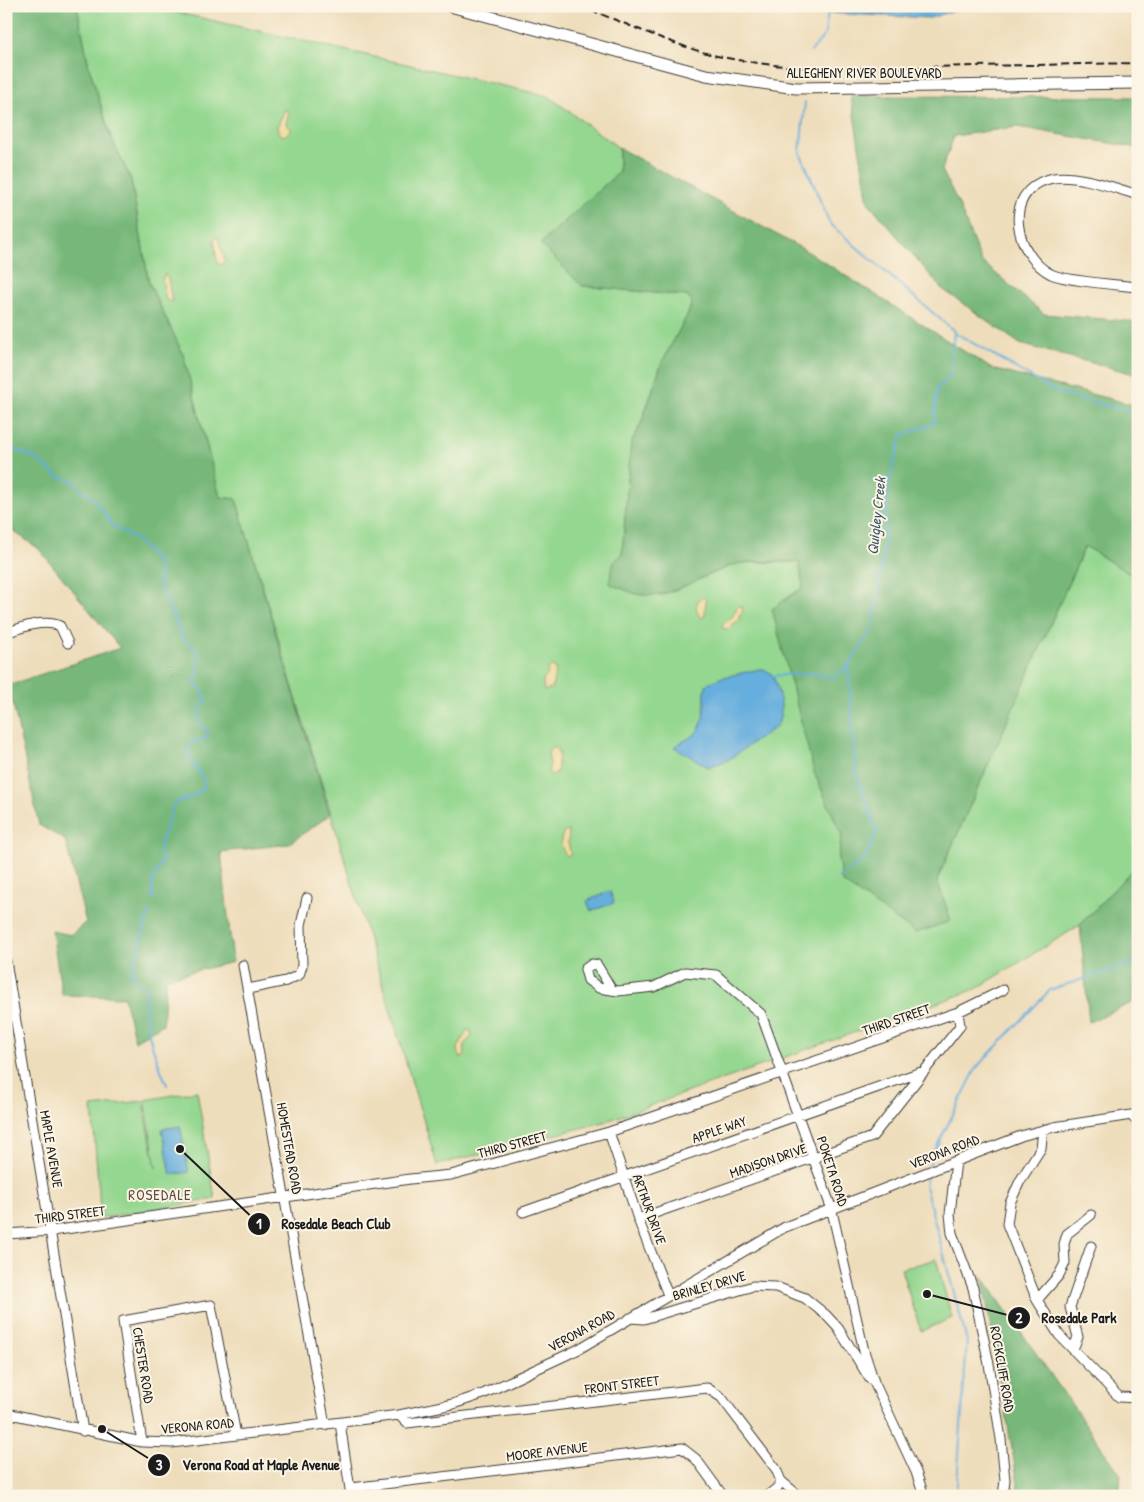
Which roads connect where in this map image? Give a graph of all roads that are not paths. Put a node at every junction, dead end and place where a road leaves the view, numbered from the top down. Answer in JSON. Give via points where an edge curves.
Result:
{"nodes":[{"id":1,"x":450,"y":6,"type":"edge"},
{"id":2,"x":1138,"y":84,"type":"edge"},
{"id":3,"x":1138,"y":195,"type":"edge"},
{"id":4,"x":1138,"y":287,"type":"edge"},
{"id":5,"x":6,"y":633,"type":"edge"},
{"id":6,"x":68,"y":643,"type":"dead end"},
{"id":7,"x":307,"y":898,"type":"dead end"},
{"id":8,"x":6,"y":961,"type":"edge"},
{"id":9,"x":243,"y":965,"type":"dead end"},
{"id":10,"x":248,"y":989,"type":"junction"},
{"id":11,"x":612,"y":990,"type":"dead end"},
{"id":12,"x":1003,"y":990,"type":"dead end"},
{"id":13,"x":958,"y":1012,"type":"junction"},
{"id":14,"x":924,"y":1071,"type":"junction"},
{"id":15,"x":784,"y":1072,"type":"junction"},
{"id":16,"x":1134,"y":1114,"type":"edge"},
{"id":17,"x":800,"y":1116,"type":"junction"},
{"id":18,"x":1138,"y":1123,"type":"edge"},
{"id":19,"x":1043,"y":1130,"type":"junction"},
{"id":20,"x":610,"y":1132,"type":"junction"},
{"id":21,"x":815,"y":1159,"type":"junction"},
{"id":22,"x":956,"y":1161,"type":"junction"},
{"id":23,"x":623,"y":1176,"type":"junction"},
{"id":24,"x":285,"y":1197,"type":"junction"},
{"id":25,"x":831,"y":1207,"type":"junction"},
{"id":26,"x":523,"y":1212,"type":"dead end"},
{"id":27,"x":1091,"y":1215,"type":"dead end"},
{"id":28,"x":638,"y":1219,"type":"junction"},
{"id":29,"x":52,"y":1231,"type":"junction"},
{"id":30,"x":6,"y":1234,"type":"edge"},
{"id":31,"x":1091,"y":1246,"type":"dead end"},
{"id":32,"x":668,"y":1295,"type":"junction"},
{"id":33,"x":1037,"y":1300,"type":"junction"},
{"id":34,"x":630,"y":1318,"type":"junction"},
{"id":35,"x":1073,"y":1350,"type":"junction"},
{"id":36,"x":874,"y":1382,"type":"junction"},
{"id":37,"x":1138,"y":1398,"type":"edge"},
{"id":38,"x":6,"y":1412,"type":"edge"},
{"id":39,"x":399,"y":1415,"type":"junction"},
{"id":40,"x":340,"y":1423,"type":"junction"},
{"id":41,"x":325,"y":1424,"type":"junction"},
{"id":42,"x":83,"y":1431,"type":"junction"},
{"id":43,"x":236,"y":1435,"type":"junction"},
{"id":44,"x":142,"y":1442,"type":"junction"},
{"id":45,"x":781,"y":1481,"type":"junction"},
{"id":46,"x":351,"y":1492,"type":"edge"},
{"id":47,"x":723,"y":1496,"type":"edge"},
{"id":48,"x":767,"y":1496,"type":"edge"},
{"id":49,"x":799,"y":1496,"type":"edge"},
{"id":50,"x":924,"y":1496,"type":"edge"},
{"id":51,"x":1003,"y":1496,"type":"edge"}],
"edges":[{"from":1,"to":2,"type":"main road","name":"ALLEGHENY RIVER BOULEVARD","via":[[706,75],[796,88]]},
{"from":3,"to":4,"type":"street","via":[[1063,176],[1048,179],[1026,194],[1018,209],[1017,224],[1029,255],[1051,275]]},
{"from":5,"to":6,"type":"street","via":[[28,625],[55,624],[60,626]]},
{"from":7,"to":10,"type":"street","via":[[301,925],[302,966],[299,975]]},
{"from":8,"to":29,"type":"street","name":"MAPLE AVENUE"},
{"from":9,"to":10,"type":"street","name":"HOMESTEAD ROAD"},
{"from":10,"to":24,"type":"street","name":"HOMESTEAD ROAD"},
{"from":11,"to":15,"type":"street","name":"POKETA ROAD","via":[[654,986],[685,972],[716,975],[761,1014]]},
{"from":12,"to":13,"type":"street","name":"THIRD STREET"},
{"from":13,"to":14,"type":"street","name":"MADISON DRIVE","via":[[960,1026]]},
{"from":13,"to":15,"type":"street","name":"THIRD STREET"},
{"from":14,"to":17,"type":"street","name":"APPLE WAY"},
{"from":14,"to":21,"type":"street","name":"MADISON DRIVE","via":[[872,1137]]},
{"from":15,"to":17,"type":"street","name":"POKETA ROAD"},
{"from":15,"to":20,"type":"street","name":"THIRD STREET"},
{"from":16,"to":18,"type":"street"},
{"from":16,"to":19,"type":"street","name":"VERONA ROAD"},
{"from":17,"to":21,"type":"street","name":"POKETA ROAD"},
{"from":17,"to":23,"type":"street","name":"APPLE WAY"},
{"from":19,"to":22,"type":"street","name":"VERONA ROAD"},
{"from":19,"to":33,"type":"street","via":[[1041,1148],[1010,1202],[1007,1224]]},
{"from":20,"to":23,"type":"street","name":"ARTHUR DRIVE"},
{"from":20,"to":24,"type":"street","name":"THIRD STREET","via":[[451,1175]]},
{"from":21,"to":25,"type":"street","name":"POKETA ROAD"},
{"from":21,"to":28,"type":"street","name":"MADISON DRIVE"},
{"from":22,"to":25,"type":"street","name":"VERONA ROAD"},
{"from":22,"to":51,"type":"street","name":"ROCKCLIFF ROAD","via":[[950,1214],[952,1233],[973,1288],[989,1364],[1001,1439],[1005,1480]]},
{"from":23,"to":26,"type":"street","name":"APPLE WAY"},
{"from":23,"to":28,"type":"street","name":"ARTHUR DRIVE"},
{"from":24,"to":29,"type":"street","name":"THIRD STREET"},
{"from":24,"to":41,"type":"street","name":"HOMESTEAD ROAD"},
{"from":25,"to":32,"type":"street","name":"VERONA ROAD","via":[[784,1227]]},
{"from":25,"to":36,"type":"street","name":"POKETA ROAD"},
{"from":27,"to":33,"type":"street","via":[[1067,1234],[1065,1263],[1060,1275]]},
{"from":28,"to":32,"type":"street","name":"ARTHUR DRIVE"},
{"from":29,"to":30,"type":"street","name":"THIRD STREET"},
{"from":29,"to":42,"type":"street","name":"MAPLE AVENUE"},
{"from":31,"to":35,"type":"street","via":[[1070,1307],[1078,1336]]},
{"from":32,"to":34,"type":"street","name":"VERONA ROAD"},
{"from":33,"to":35,"type":"street","via":[[1059,1335]]},
{"from":34,"to":36,"type":"street","name":"BRINLEY DRIVE","via":[[644,1319],[753,1286],[776,1287],[805,1298],[826,1315],[838,1328],[867,1377]]},
{"from":34,"to":39,"type":"street","name":"VERONA ROAD","via":[[577,1350],[483,1394]]},
{"from":35,"to":37,"type":"street","via":[[1120,1397]]},
{"from":36,"to":50,"type":"street","name":"POKETA ROAD"},
{"from":38,"to":42,"type":"street","name":"VERONA ROAD"},
{"from":39,"to":40,"type":"street","name":"VERONA ROAD"},
{"from":39,"to":45,"type":"street","name":"FRONT STREET","via":[[407,1423],[707,1388],[721,1397],[776,1469]]},
{"from":40,"to":41,"type":"street","name":"VERONA ROAD"},
{"from":40,"to":46,"type":"street"},
{"from":41,"to":43,"type":"street","name":"VERONA ROAD"},
{"from":42,"to":44,"type":"street","name":"VERONA ROAD"},
{"from":43,"to":44,"type":"street","name":"VERONA ROAD","via":[[172,1443]]},
{"from":43,"to":44,"type":"street","name":"CHESTER ROAD","via":[[211,1305],[123,1322]]},
{"from":45,"to":48,"type":"street"},
{"from":45,"to":49,"type":"street","name":"FRONT STREET"},
{"from":46,"to":47,"type":"street","name":"MOORE AVENUE","via":[[682,1448],[696,1458]]}]}
